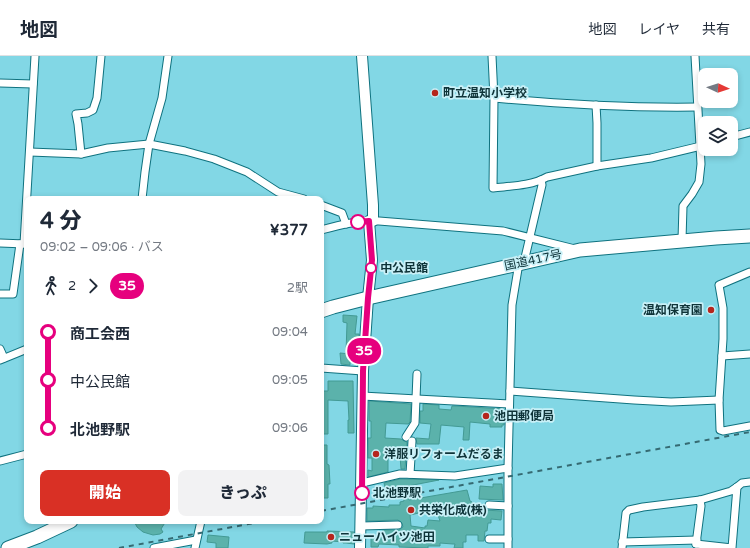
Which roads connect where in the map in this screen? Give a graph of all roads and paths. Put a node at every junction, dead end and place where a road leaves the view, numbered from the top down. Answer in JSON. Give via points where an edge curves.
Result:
{"nodes":[{"id":1,"x":35,"y":56,"type":"edge"},
{"id":2,"x":101,"y":56,"type":"edge"},
{"id":3,"x":168,"y":56,"type":"edge"},
{"id":4,"x":362,"y":56,"type":"edge"},
{"id":5,"x":492,"y":56,"type":"edge"},
{"id":6,"x":695,"y":56,"type":"edge"},
{"id":7,"x":0,"y":83,"type":"edge"},
{"id":8,"x":33,"y":84,"type":"junction"},
{"id":9,"x":494,"y":98,"type":"junction"},
{"id":10,"x":596,"y":105,"type":"junction"},
{"id":11,"x":697,"y":106,"type":"junction"},
{"id":12,"x":698,"y":116,"type":"edge"},
{"id":13,"x":750,"y":132,"type":"edge"},
{"id":14,"x":738,"y":135,"type":"edge"},
{"id":15,"x":150,"y":144,"type":"junction"},
{"id":16,"x":698,"y":146,"type":"edge"},
{"id":17,"x":30,"y":152,"type":"junction"},
{"id":18,"x":81,"y":154,"type":"junction"},
{"id":19,"x":701,"y":156,"type":"edge"},
{"id":20,"x":597,"y":166,"type":"junction"},
{"id":21,"x":541,"y":180,"type":"junction"},
{"id":22,"x":27,"y":196,"type":"edge"},
{"id":23,"x":142,"y":196,"type":"edge"},
{"id":24,"x":293,"y":196,"type":"edge"},
{"id":25,"x":324,"y":206,"type":"edge"},
{"id":26,"x":371,"y":221,"type":"junction"},
{"id":27,"x":346,"y":224,"type":"junction"},
{"id":28,"x":324,"y":229,"type":"edge"},
{"id":29,"x":24,"y":231,"type":"edge"},
{"id":30,"x":750,"y":236,"type":"edge"},
{"id":31,"x":529,"y":237,"type":"junction"},
{"id":32,"x":682,"y":240,"type":"junction"},
{"id":33,"x":0,"y":243,"type":"edge"},
{"id":34,"x":23,"y":244,"type":"edge"},
{"id":35,"x":580,"y":250,"type":"junction"},
{"id":36,"x":521,"y":263,"type":"junction"},
{"id":37,"x":750,"y":272,"type":"edge"},
{"id":38,"x":0,"y":294,"type":"edge"},
{"id":39,"x":368,"y":298,"type":"junction"},
{"id":40,"x":324,"y":310,"type":"edge"},
{"id":41,"x":0,"y":349,"type":"edge"},
{"id":42,"x":24,"y":350,"type":"edge"},
{"id":43,"x":750,"y":354,"type":"edge"},
{"id":44,"x":722,"y":356,"type":"junction"},
{"id":45,"x":2,"y":359,"type":"edge"},
{"id":46,"x":324,"y":368,"type":"edge"},
{"id":47,"x":363,"y":371,"type":"junction"},
{"id":48,"x":417,"y":374,"type":"dead end"},
{"id":49,"x":510,"y":390,"type":"junction"},
{"id":50,"x":362,"y":396,"type":"junction"},
{"id":51,"x":416,"y":399,"type":"junction"},
{"id":52,"x":719,"y":400,"type":"junction"},
{"id":53,"x":509,"y":404,"type":"junction"},
{"id":54,"x":750,"y":426,"type":"edge"},
{"id":55,"x":24,"y":455,"type":"edge"},
{"id":56,"x":0,"y":460,"type":"edge"},
{"id":57,"x":508,"y":468,"type":"junction"},
{"id":58,"x":410,"y":474,"type":"junction"},
{"id":59,"x":750,"y":482,"type":"edge"},
{"id":60,"x":362,"y":483,"type":"junction"},
{"id":61,"x":737,"y":487,"type":"junction"},
{"id":62,"x":700,"y":500,"type":"junction"},
{"id":63,"x":489,"y":505,"type":"dead end"},
{"id":64,"x":508,"y":506,"type":"junction"},
{"id":65,"x":65,"y":524,"type":"edge"},
{"id":66,"x":200,"y":524,"type":"edge"},
{"id":67,"x":398,"y":525,"type":"dead end"},
{"id":68,"x":361,"y":526,"type":"junction"},
{"id":69,"x":489,"y":539,"type":"dead end"},
{"id":70,"x":508,"y":539,"type":"junction"},
{"id":71,"x":196,"y":540,"type":"junction"},
{"id":72,"x":696,"y":544,"type":"edge"},
{"id":73,"x":622,"y":545,"type":"edge"},
{"id":74,"x":8,"y":548,"type":"edge"},
{"id":75,"x":154,"y":548,"type":"edge"},
{"id":76,"x":194,"y":548,"type":"edge"},
{"id":77,"x":360,"y":548,"type":"edge"},
{"id":78,"x":508,"y":548,"type":"edge"}],
"edges":[{"from":1,"to":8,"type":"street"},
{"from":2,"to":18,"type":"street","via":[[97,98],[93,110],[76,114]]},
{"from":3,"to":15,"type":"street","via":[[162,98]]},
{"from":4,"to":26,"type":"street","via":[[373,205]]},
{"from":5,"to":9,"type":"street"},
{"from":6,"to":11,"type":"street"},
{"from":7,"to":8,"type":"street"},
{"from":8,"to":17,"type":"street"},
{"from":9,"to":10,"type":"street"},
{"from":9,"to":21,"type":"street","via":[[493,188]]},
{"from":10,"to":11,"type":"street"},
{"from":10,"to":20,"type":"street"},
{"from":11,"to":12,"type":"street"},
{"from":13,"to":14,"type":"street"},
{"from":15,"to":18,"type":"street","via":[[108,148]]},
{"from":15,"to":23,"type":"street"},
{"from":15,"to":24,"type":"street","via":[[185,151],[247,172],[278,192]]},
{"from":16,"to":20,"type":"street","via":[[651,158]]},
{"from":17,"to":18,"type":"street"},
{"from":17,"to":22,"type":"street"},
{"from":19,"to":32,"type":"street","via":[[699,182],[683,206]]},
{"from":20,"to":21,"type":"street"},
{"from":21,"to":31,"type":"street","via":[[542,185]]},
{"from":25,"to":27,"type":"street","via":[[342,213]]},
{"from":26,"to":27,"type":"street"},
{"from":26,"to":31,"type":"street","via":[[504,231]]},
{"from":26,"to":39,"type":"street","via":[[372,260]]},
{"from":27,"to":28,"type":"street"},
{"from":29,"to":34,"type":"street"},
{"from":30,"to":32,"type":"highway","name":"国道417号"},
{"from":31,"to":35,"type":"street"},
{"from":31,"to":36,"type":"street"},
{"from":32,"to":35,"type":"highway","name":"国道417号"},
{"from":33,"to":34,"type":"street"},
{"from":34,"to":38,"type":"street","via":[[13,294]]},
{"from":35,"to":36,"type":"highway","name":"国道417号"},
{"from":36,"to":39,"type":"highway","name":"国道417号"},
{"from":36,"to":49,"type":"street","via":[[512,305]]},
{"from":37,"to":44,"type":"street","via":[[719,285],[723,308]]},
{"from":39,"to":40,"type":"highway","name":"国道417号"},
{"from":39,"to":47,"type":"street"},
{"from":41,"to":45,"type":"street"},
{"from":42,"to":45,"type":"street"},
{"from":43,"to":44,"type":"street"},
{"from":44,"to":52,"type":"street"},
{"from":46,"to":47,"type":"street"},
{"from":47,"to":50,"type":"street"},
{"from":48,"to":51,"type":"street"},
{"from":49,"to":52,"type":"street","via":[[671,402]]},
{"from":49,"to":53,"type":"street"},
{"from":50,"to":51,"type":"street"},
{"from":50,"to":60,"type":"street"},
{"from":51,"to":53,"type":"street"},
{"from":51,"to":58,"type":"street","via":[[415,423],[409,439]]},
{"from":52,"to":54,"type":"street","via":[[720,430]]},
{"from":53,"to":57,"type":"street"},
{"from":55,"to":56,"type":"street"},
{"from":57,"to":58,"type":"street","via":[[455,476]]},
{"from":57,"to":64,"type":"street"},
{"from":58,"to":60,"type":"street"},
{"from":59,"to":61,"type":"street"},
{"from":60,"to":68,"type":"street"},
{"from":61,"to":62,"type":"street"},
{"from":61,"to":72,"type":"street","via":[[732,548]]},
{"from":62,"to":72,"type":"street"},
{"from":62,"to":73,"type":"street","via":[[629,510],[626,513]]},
{"from":63,"to":64,"type":"street"},
{"from":64,"to":70,"type":"street"},
{"from":65,"to":74,"type":"highway","via":[[37,538]]},
{"from":66,"to":71,"type":"street"},
{"from":67,"to":68,"type":"street"},
{"from":68,"to":77,"type":"street"},
{"from":69,"to":70,"type":"street"},
{"from":70,"to":78,"type":"street"},
{"from":71,"to":75,"type":"street"},
{"from":71,"to":76,"type":"street"},
{"from":72,"to":73,"type":"street"}]}
